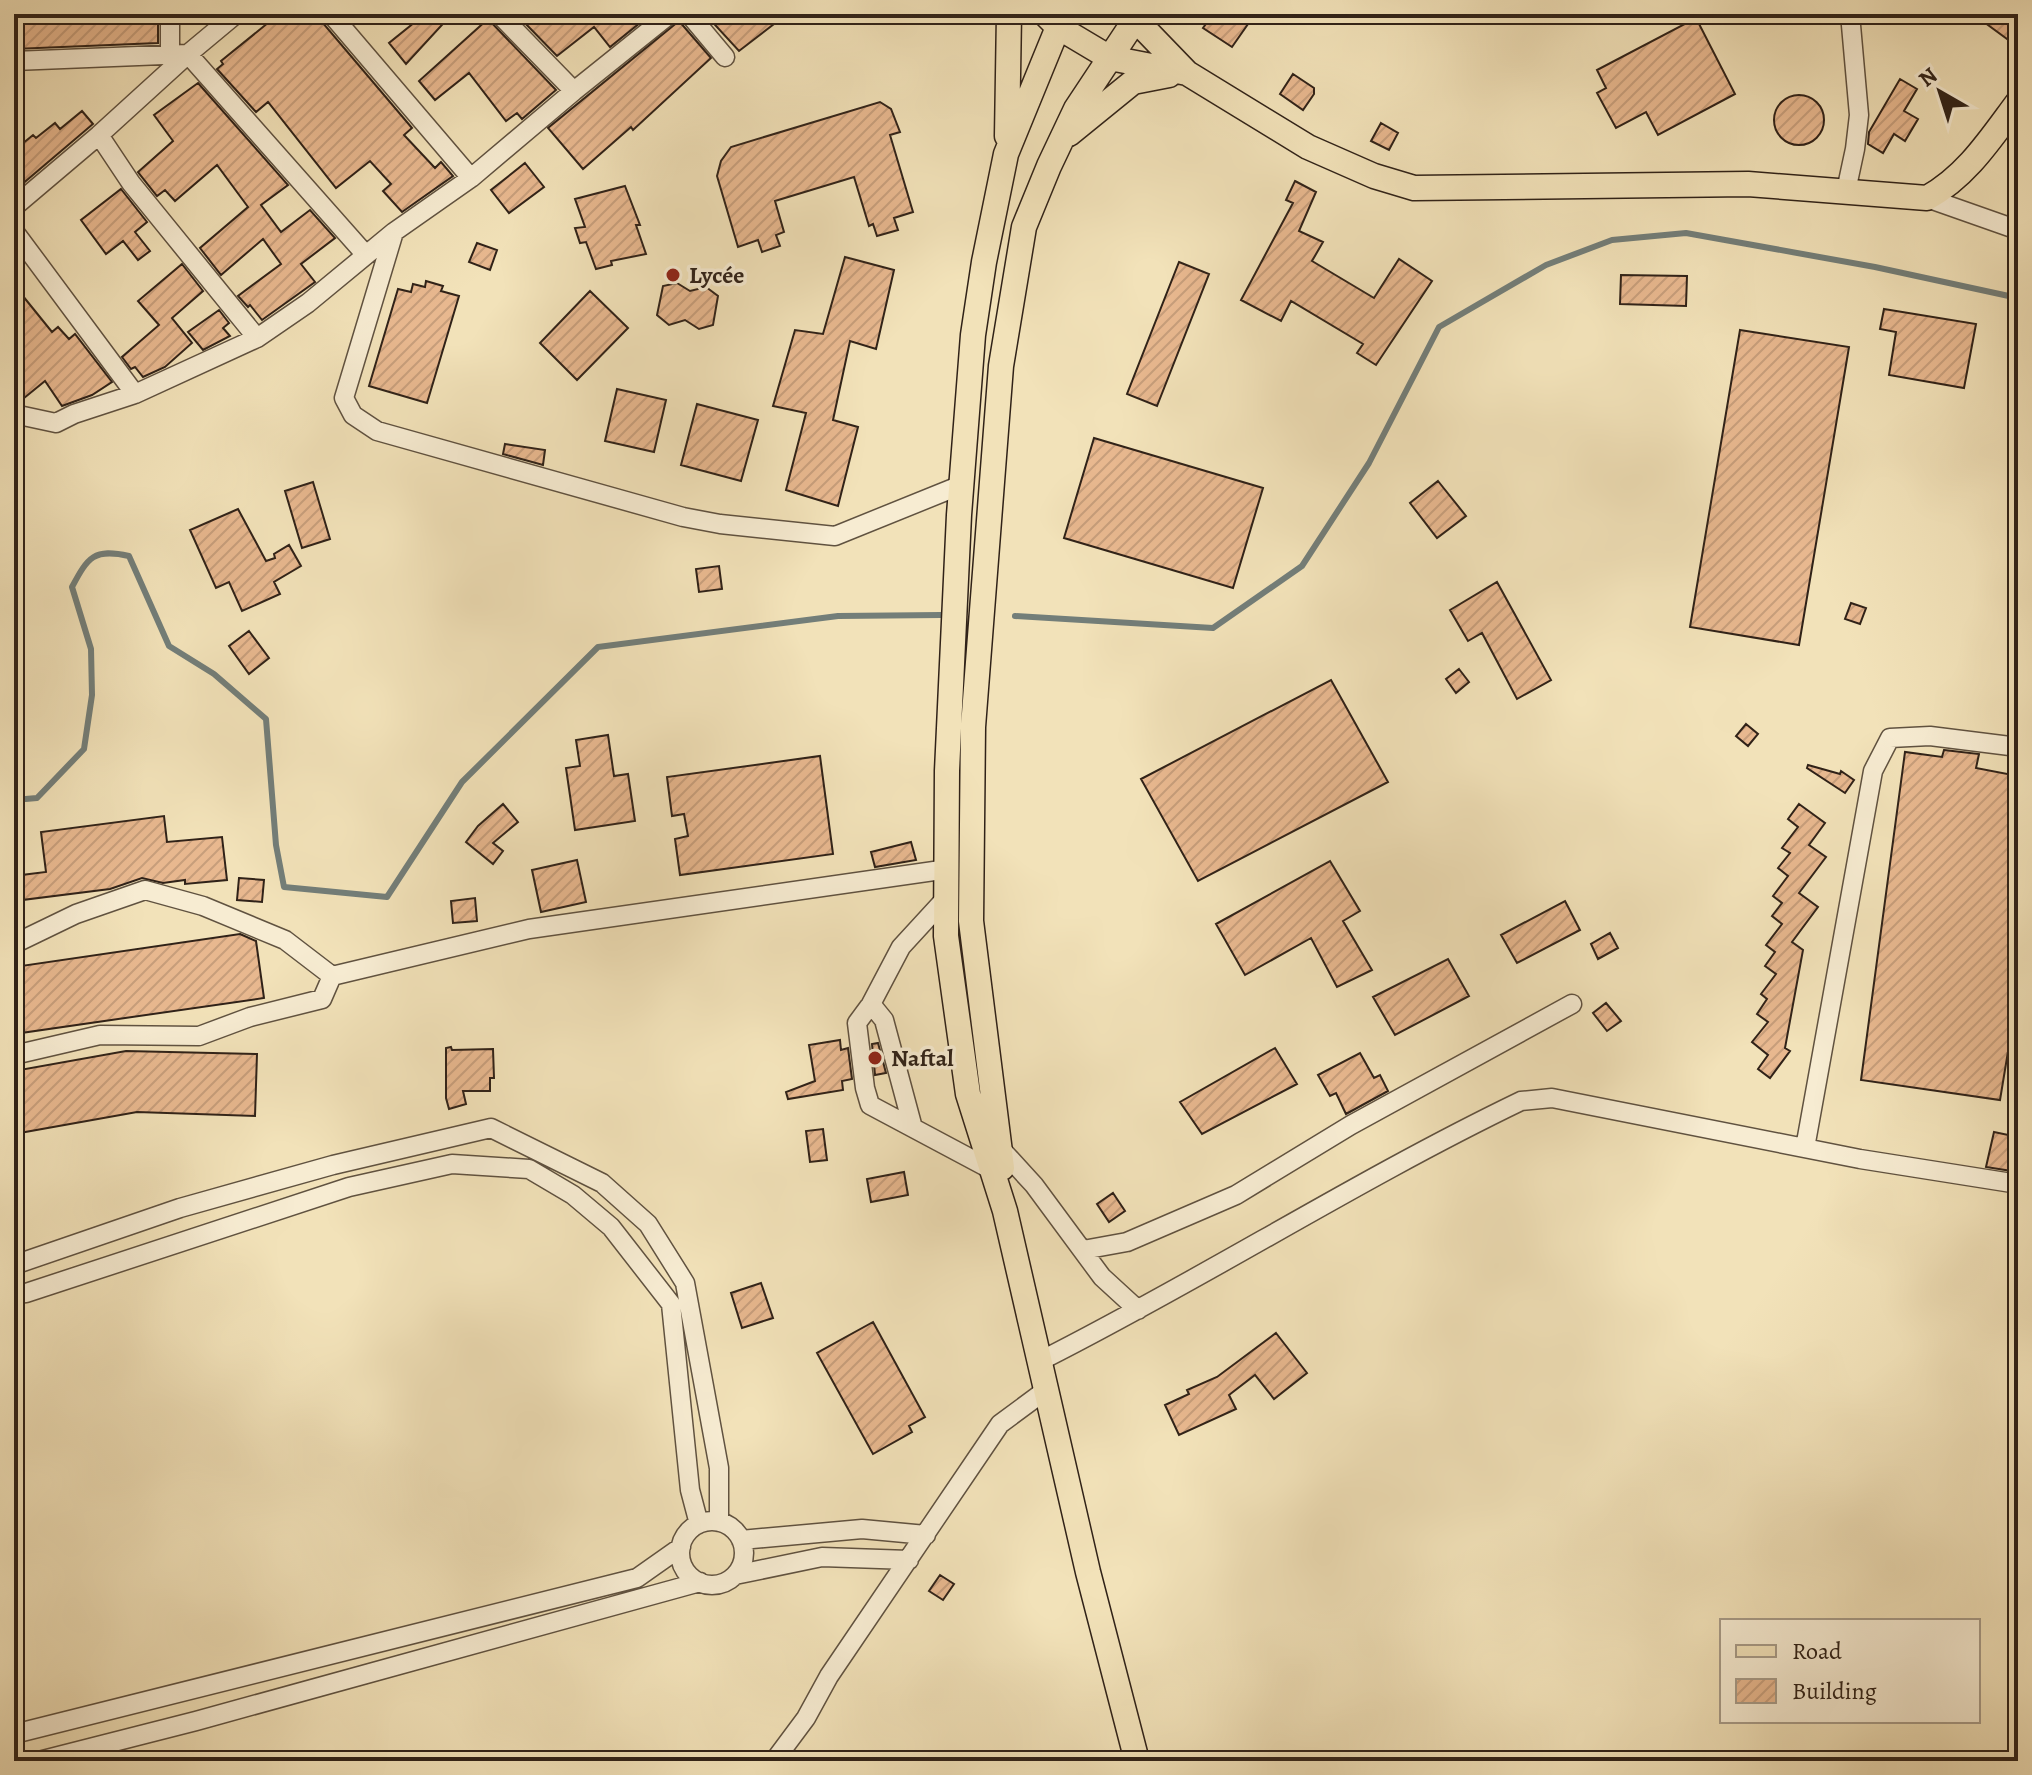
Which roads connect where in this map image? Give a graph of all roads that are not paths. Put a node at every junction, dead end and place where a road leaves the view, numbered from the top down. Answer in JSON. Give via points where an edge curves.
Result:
{"nodes":[{"id":1,"x":170,"y":14,"type":"edge"},
{"id":2,"x":236,"y":14,"type":"edge"},
{"id":3,"x":331,"y":14,"type":"edge"},
{"id":4,"x":499,"y":14,"type":"edge"},
{"id":5,"x":670,"y":14,"type":"edge"},
{"id":6,"x":689,"y":14,"type":"edge"},
{"id":7,"x":1009,"y":14,"type":"edge"},
{"id":8,"x":1850,"y":14,"type":"edge"},
{"id":9,"x":1140,"y":15,"type":"edge"},
{"id":10,"x":1057,"y":18,"type":"edge"},
{"id":11,"x":179,"y":55,"type":"junction"},
{"id":12,"x":725,"y":57,"type":"dead end"},
{"id":13,"x":1110,"y":58,"type":"junction"},
{"id":14,"x":14,"y":61,"type":"edge"},
{"id":15,"x":1187,"y":73,"type":"junction"},
{"id":16,"x":574,"y":91,"type":"junction"},
{"id":17,"x":2018,"y":102,"type":"edge"},
{"id":18,"x":99,"y":135,"type":"junction"},
{"id":19,"x":1062,"y":139,"type":"junction"},
{"id":20,"x":1006,"y":154,"type":"junction"},
{"id":21,"x":471,"y":178,"type":"junction"},
{"id":22,"x":1846,"y":191,"type":"junction"},
{"id":23,"x":1927,"y":198,"type":"junction"},
{"id":24,"x":14,"y":207,"type":"edge"},
{"id":25,"x":2018,"y":230,"type":"edge"},
{"id":26,"x":14,"y":231,"type":"edge"},
{"id":27,"x":394,"y":232,"type":"junction"},
{"id":28,"x":365,"y":254,"type":"junction"},
{"id":29,"x":257,"y":338,"type":"junction"},
{"id":30,"x":135,"y":394,"type":"junction"},
{"id":31,"x":14,"y":414,"type":"edge"},
{"id":32,"x":961,"y":485,"type":"junction"},
{"id":33,"x":2018,"y":747,"type":"edge"},
{"id":34,"x":948,"y":869,"type":"junction"},
{"id":35,"x":946,"y":898,"type":"junction"},
{"id":36,"x":14,"y":944,"type":"edge"},
{"id":37,"x":332,"y":976,"type":"junction"},
{"id":38,"x":871,"y":1004,"type":"junction"},
{"id":39,"x":1572,"y":1004,"type":"dead end"},
{"id":40,"x":14,"y":1055,"type":"edge"},
{"id":41,"x":913,"y":1128,"type":"junction"},
{"id":42,"x":1805,"y":1148,"type":"junction"},
{"id":43,"x":997,"y":1160,"type":"junction"},
{"id":44,"x":2018,"y":1184,"type":"edge"},
{"id":45,"x":1083,"y":1250,"type":"junction"},
{"id":46,"x":14,"y":1265,"type":"edge"},
{"id":47,"x":14,"y":1294,"type":"edge"},
{"id":48,"x":1138,"y":1310,"type":"junction"},
{"id":49,"x":1040,"y":1361,"type":"junction"},
{"id":50,"x":1046,"y":1390,"type":"junction"},
{"id":51,"x":719,"y":1522,"type":"junction"},
{"id":52,"x":699,"y":1524,"type":"junction"},
{"id":53,"x":926,"y":1535,"type":"junction"},
{"id":54,"x":741,"y":1540,"type":"junction"},
{"id":55,"x":681,"y":1547,"type":"junction"},
{"id":56,"x":909,"y":1560,"type":"junction"},
{"id":57,"x":735,"y":1575,"type":"junction"},
{"id":58,"x":700,"y":1582,"type":"junction"},
{"id":59,"x":14,"y":1734,"type":"edge"},
{"id":60,"x":39,"y":1761,"type":"edge"},
{"id":61,"x":774,"y":1761,"type":"edge"},
{"id":62,"x":1137,"y":1761,"type":"edge"}],
"edges":[{"from":1,"to":11,"type":"street"},
{"from":2,"to":11,"type":"street"},
{"from":3,"to":21,"type":"street"},
{"from":4,"to":16,"type":"street"},
{"from":5,"to":16,"type":"street"},
{"from":6,"to":12,"type":"street"},
{"from":7,"to":20,"type":"main road"},
{"from":8,"to":22,"type":"street","via":[[1859,115]]},
{"from":9,"to":13,"type":"main road"},
{"from":9,"to":15,"type":"main road"},
{"from":10,"to":13,"type":"main road"},
{"from":10,"to":20,"type":"main road"},
{"from":11,"to":14,"type":"street"},
{"from":11,"to":18,"type":"street"},
{"from":11,"to":28,"type":"street"},
{"from":13,"to":15,"type":"main road"},
{"from":13,"to":19,"type":"main road"},
{"from":15,"to":19,"type":"main road","via":[[1133,82]]},
{"from":15,"to":22,"type":"main road","via":[[1308,147],[1414,188],[1748,184]]},
{"from":16,"to":21,"type":"street"},
{"from":17,"to":23,"type":"main road","via":[[1969,166]]},
{"from":18,"to":24,"type":"street"},
{"from":18,"to":29,"type":"street","via":[[131,183]]},
{"from":19,"to":43,"type":"main road","via":[[1024,227],[1003,350],[973,727],[971,921]]},
{"from":20,"to":32,"type":"main road","via":[[973,335]]},
{"from":21,"to":27,"type":"street"},
{"from":22,"to":23,"type":"main road"},
{"from":23,"to":25,"type":"street"},
{"from":26,"to":30,"type":"street"},
{"from":27,"to":28,"type":"street"},
{"from":27,"to":32,"type":"street","via":[[344,398],[353,415],[377,431],[683,517],[835,536]]},
{"from":28,"to":29,"type":"street"},
{"from":29,"to":30,"type":"street"},
{"from":30,"to":31,"type":"street","via":[[56,423]]},
{"from":32,"to":34,"type":"main road","via":[[947,771]]},
{"from":33,"to":42,"type":"street","via":[[1930,736],[1890,738],[1873,771]]},
{"from":34,"to":35,"type":"main road"},
{"from":34,"to":37,"type":"street","via":[[529,929]]},
{"from":35,"to":38,"type":"street","via":[[901,947]]},
{"from":35,"to":43,"type":"main road","via":[[946,936],[968,1094]]},
{"from":36,"to":37,"type":"street","via":[[76,914],[145,890],[203,906],[285,940]]},
{"from":37,"to":40,"type":"street","via":[[322,999],[199,1036],[100,1035]]},
{"from":38,"to":41,"type":"street","via":[[884,1020]]},
{"from":38,"to":41,"type":"street","via":[[857,1023],[870,1105]]},
{"from":39,"to":45,"type":"street","via":[[1351,1125],[1236,1195],[1127,1242]]},
{"from":41,"to":43,"type":"street"},
{"from":42,"to":44,"type":"street"},
{"from":42,"to":48,"type":"street","via":[[1552,1098],[1521,1101]]},
{"from":43,"to":45,"type":"street","via":[[1034,1185]]},
{"from":43,"to":49,"type":"main road"},
{"from":45,"to":48,"type":"street","via":[[1102,1277]]},
{"from":46,"to":51,"type":"street","via":[[195,1204],[491,1128],[602,1183],[648,1224],[685,1283],[719,1468]]},
{"from":47,"to":52,"type":"street","via":[[349,1187],[452,1164],[529,1169],[573,1195],[611,1227],[671,1304],[690,1490]]},
{"from":48,"to":49,"type":"street"},
{"from":49,"to":50,"type":"main road"},
{"from":50,"to":53,"type":"street","via":[[1000,1424]]},
{"from":50,"to":62,"type":"main road"},
{"from":51,"to":52,"type":"street"},
{"from":51,"to":54,"type":"street"},
{"from":52,"to":55,"type":"street","via":[[690,1529]]},
{"from":53,"to":54,"type":"street","via":[[862,1529]]},
{"from":53,"to":56,"type":"street"},
{"from":54,"to":57,"type":"street","via":[[743,1560]]},
{"from":55,"to":58,"type":"street","via":[[684,1568]]},
{"from":55,"to":59,"type":"street","via":[[637,1578]]},
{"from":56,"to":57,"type":"street","via":[[822,1557]]},
{"from":56,"to":61,"type":"street"},
{"from":57,"to":58,"type":"street","via":[[721,1583]]},
{"from":58,"to":60,"type":"street"}]}
